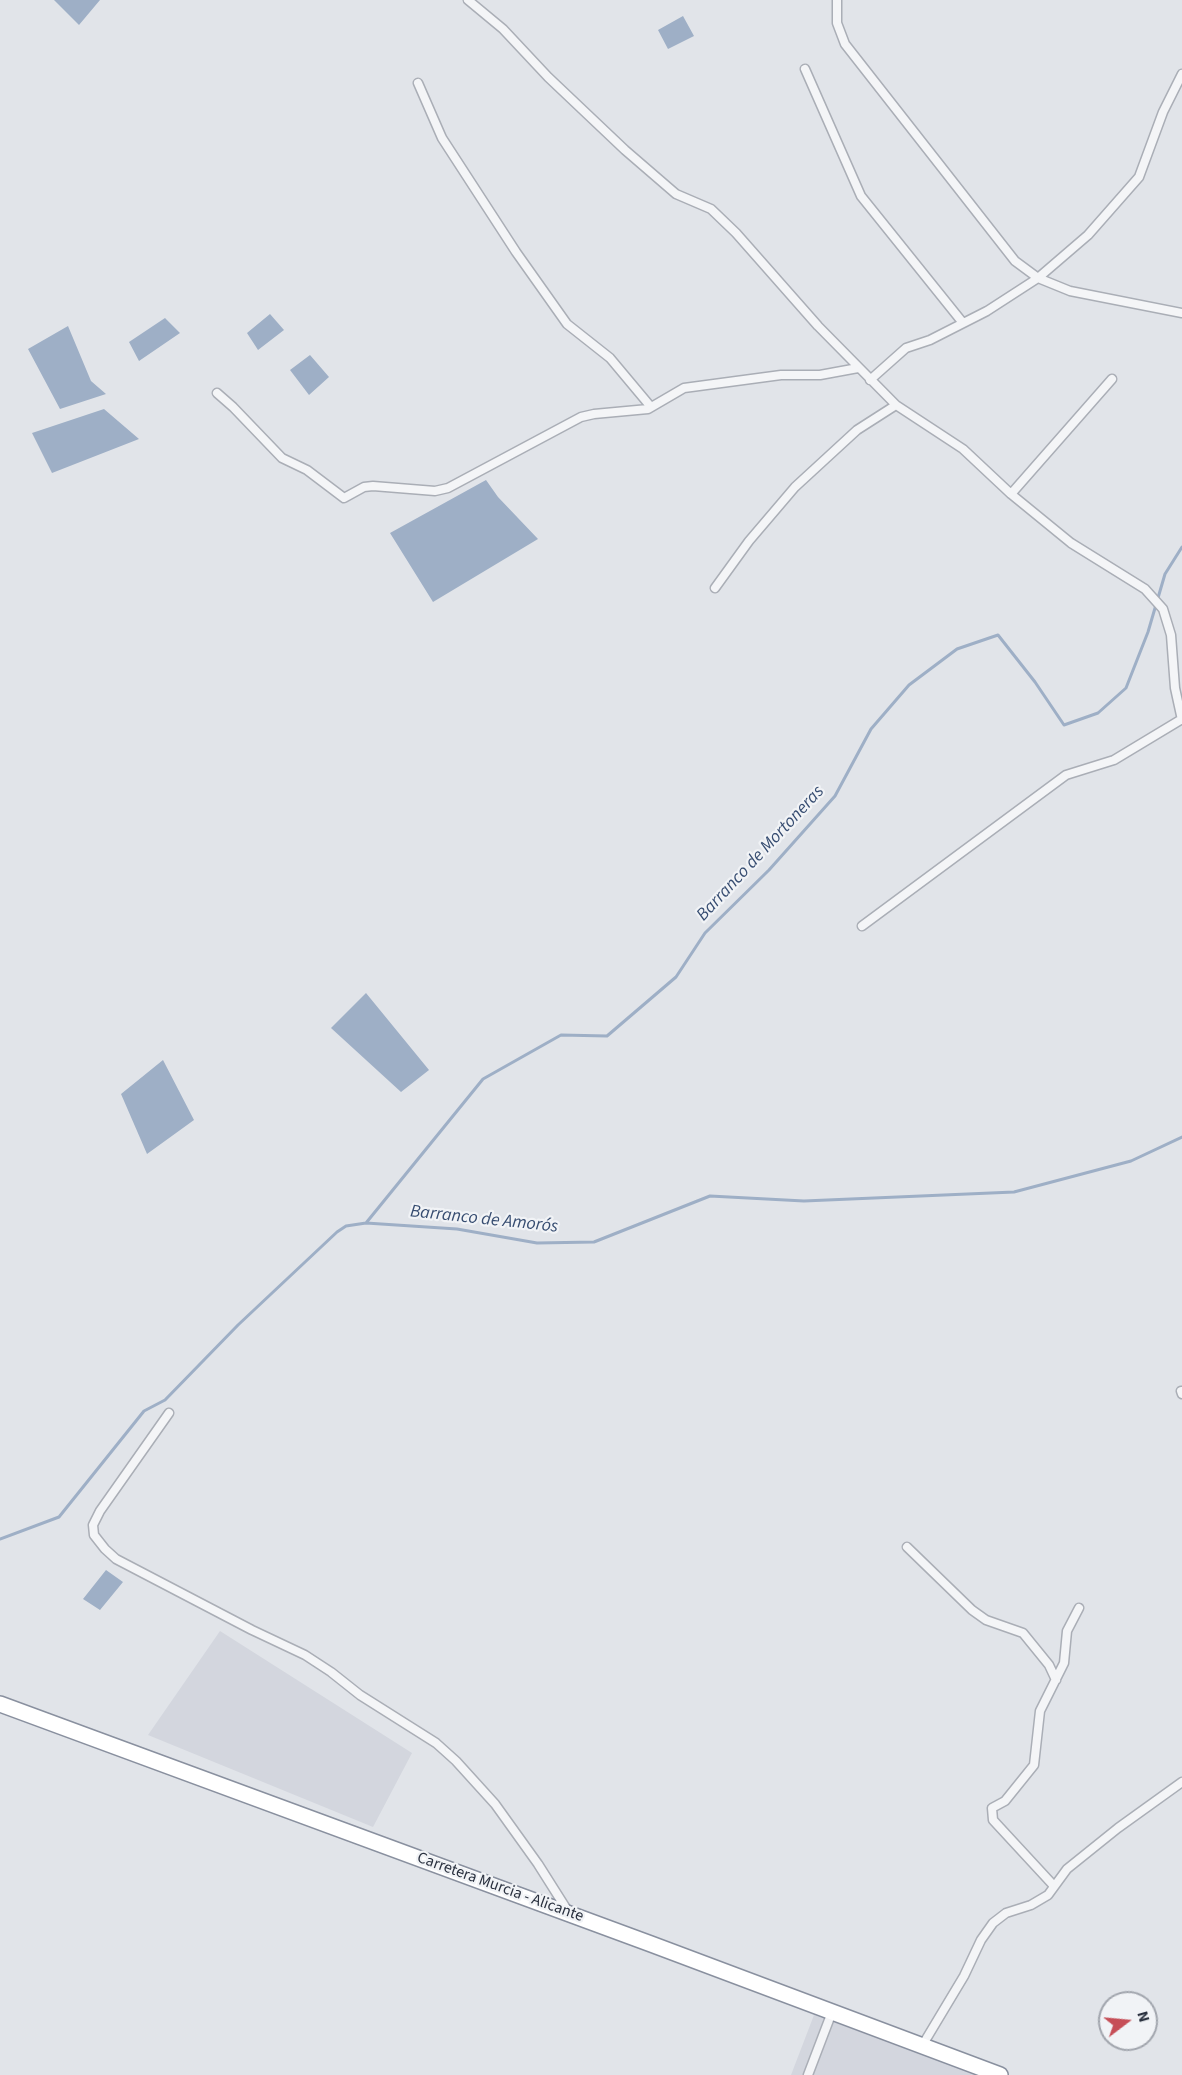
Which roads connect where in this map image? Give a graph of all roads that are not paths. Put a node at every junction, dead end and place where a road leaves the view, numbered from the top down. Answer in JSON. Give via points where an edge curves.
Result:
{"nodes":[{"id":1,"x":468,"y":0,"type":"edge"},
{"id":2,"x":837,"y":0,"type":"edge"},
{"id":3,"x":805,"y":69,"type":"dead end"},
{"id":4,"x":1182,"y":74,"type":"edge"},
{"id":5,"x":418,"y":83,"type":"dead end"},
{"id":6,"x":1038,"y":278,"type":"junction"},
{"id":7,"x":1182,"y":313,"type":"edge"},
{"id":8,"x":963,"y":323,"type":"junction"},
{"id":9,"x":858,"y":368,"type":"junction"},
{"id":10,"x":1112,"y":379,"type":"dead end"},
{"id":11,"x":870,"y":380,"type":"junction"},
{"id":12,"x":217,"y":393,"type":"dead end"},
{"id":13,"x":896,"y":405,"type":"junction"},
{"id":14,"x":651,"y":407,"type":"junction"},
{"id":15,"x":1011,"y":494,"type":"junction"},
{"id":16,"x":715,"y":588,"type":"dead end"},
{"id":17,"x":1182,"y":719,"type":"edge"},
{"id":18,"x":862,"y":926,"type":"dead end"},
{"id":19,"x":169,"y":1413,"type":"dead end"},
{"id":20,"x":907,"y":1547,"type":"dead end"},
{"id":21,"x":1079,"y":1608,"type":"dead end"},
{"id":22,"x":1056,"y":1680,"type":"junction"},
{"id":23,"x":0,"y":1704,"type":"edge"},
{"id":24,"x":1182,"y":1782,"type":"edge"},
{"id":25,"x":1054,"y":1886,"type":"junction"},
{"id":26,"x":569,"y":1914,"type":"junction"},
{"id":27,"x":832,"y":2012,"type":"junction"},
{"id":28,"x":922,"y":2046,"type":"junction"},
{"id":29,"x":808,"y":2075,"type":"edge"},
{"id":30,"x":999,"y":2075,"type":"edge"}],
"edges":[{"from":1,"to":9,"type":"street","via":[[503,29],[624,150],[676,194],[711,208]]},
{"from":2,"to":6,"type":"street","via":[[837,23],[845,44],[1015,261]]},
{"from":3,"to":8,"type":"street","via":[[861,196]]},
{"from":4,"to":6,"type":"street","via":[[1139,177],[1088,235]]},
{"from":5,"to":14,"type":"street","via":[[442,138],[567,324],[610,358]]},
{"from":6,"to":7,"type":"street","via":[[1070,291]]},
{"from":6,"to":8,"type":"street"},
{"from":8,"to":11,"type":"street","via":[[906,348]]},
{"from":9,"to":11,"type":"street"},
{"from":9,"to":14,"type":"street","via":[[684,388]]},
{"from":10,"to":15,"type":"street"},
{"from":11,"to":13,"type":"street"},
{"from":12,"to":14,"type":"street","via":[[282,458],[307,470],[344,498],[373,486],[435,491],[448,488],[581,417]]},
{"from":13,"to":15,"type":"street","via":[[963,449]]},
{"from":13,"to":16,"type":"street","via":[[857,430],[803,480],[749,541]]},
{"from":15,"to":17,"type":"street","via":[[1071,543],[1145,589],[1163,609],[1171,635]]},
{"from":17,"to":18,"type":"street","via":[[1114,760],[1066,775]]},
{"from":19,"to":26,"type":"street","via":[[93,1525],[94,1535],[105,1549],[116,1559],[305,1655],[436,1743],[495,1804]]},
{"from":20,"to":22,"type":"street","via":[[972,1610],[986,1620],[1023,1634],[1049,1665]]},
{"from":21,"to":22,"type":"street","via":[[1066,1631],[1064,1663]]},
{"from":22,"to":25,"type":"street","via":[[1040,1712],[1034,1765],[1005,1801],[992,1808],[993,1820]]},
{"from":23,"to":26,"type":"highway","name":"Carretera Murcia - Alicante"},
{"from":24,"to":25,"type":"street","via":[[1075,1862]]},
{"from":25,"to":28,"type":"street","via":[[1048,1895],[1006,1913],[993,1923]]},
{"from":26,"to":27,"type":"highway","name":"Carretera Murcia - Alicante"},
{"from":27,"to":28,"type":"highway","name":"Carretera Murcia - Alicante"},
{"from":27,"to":29,"type":"street"},
{"from":28,"to":30,"type":"highway","name":"Carretera Murcia - Alicante"}]}
